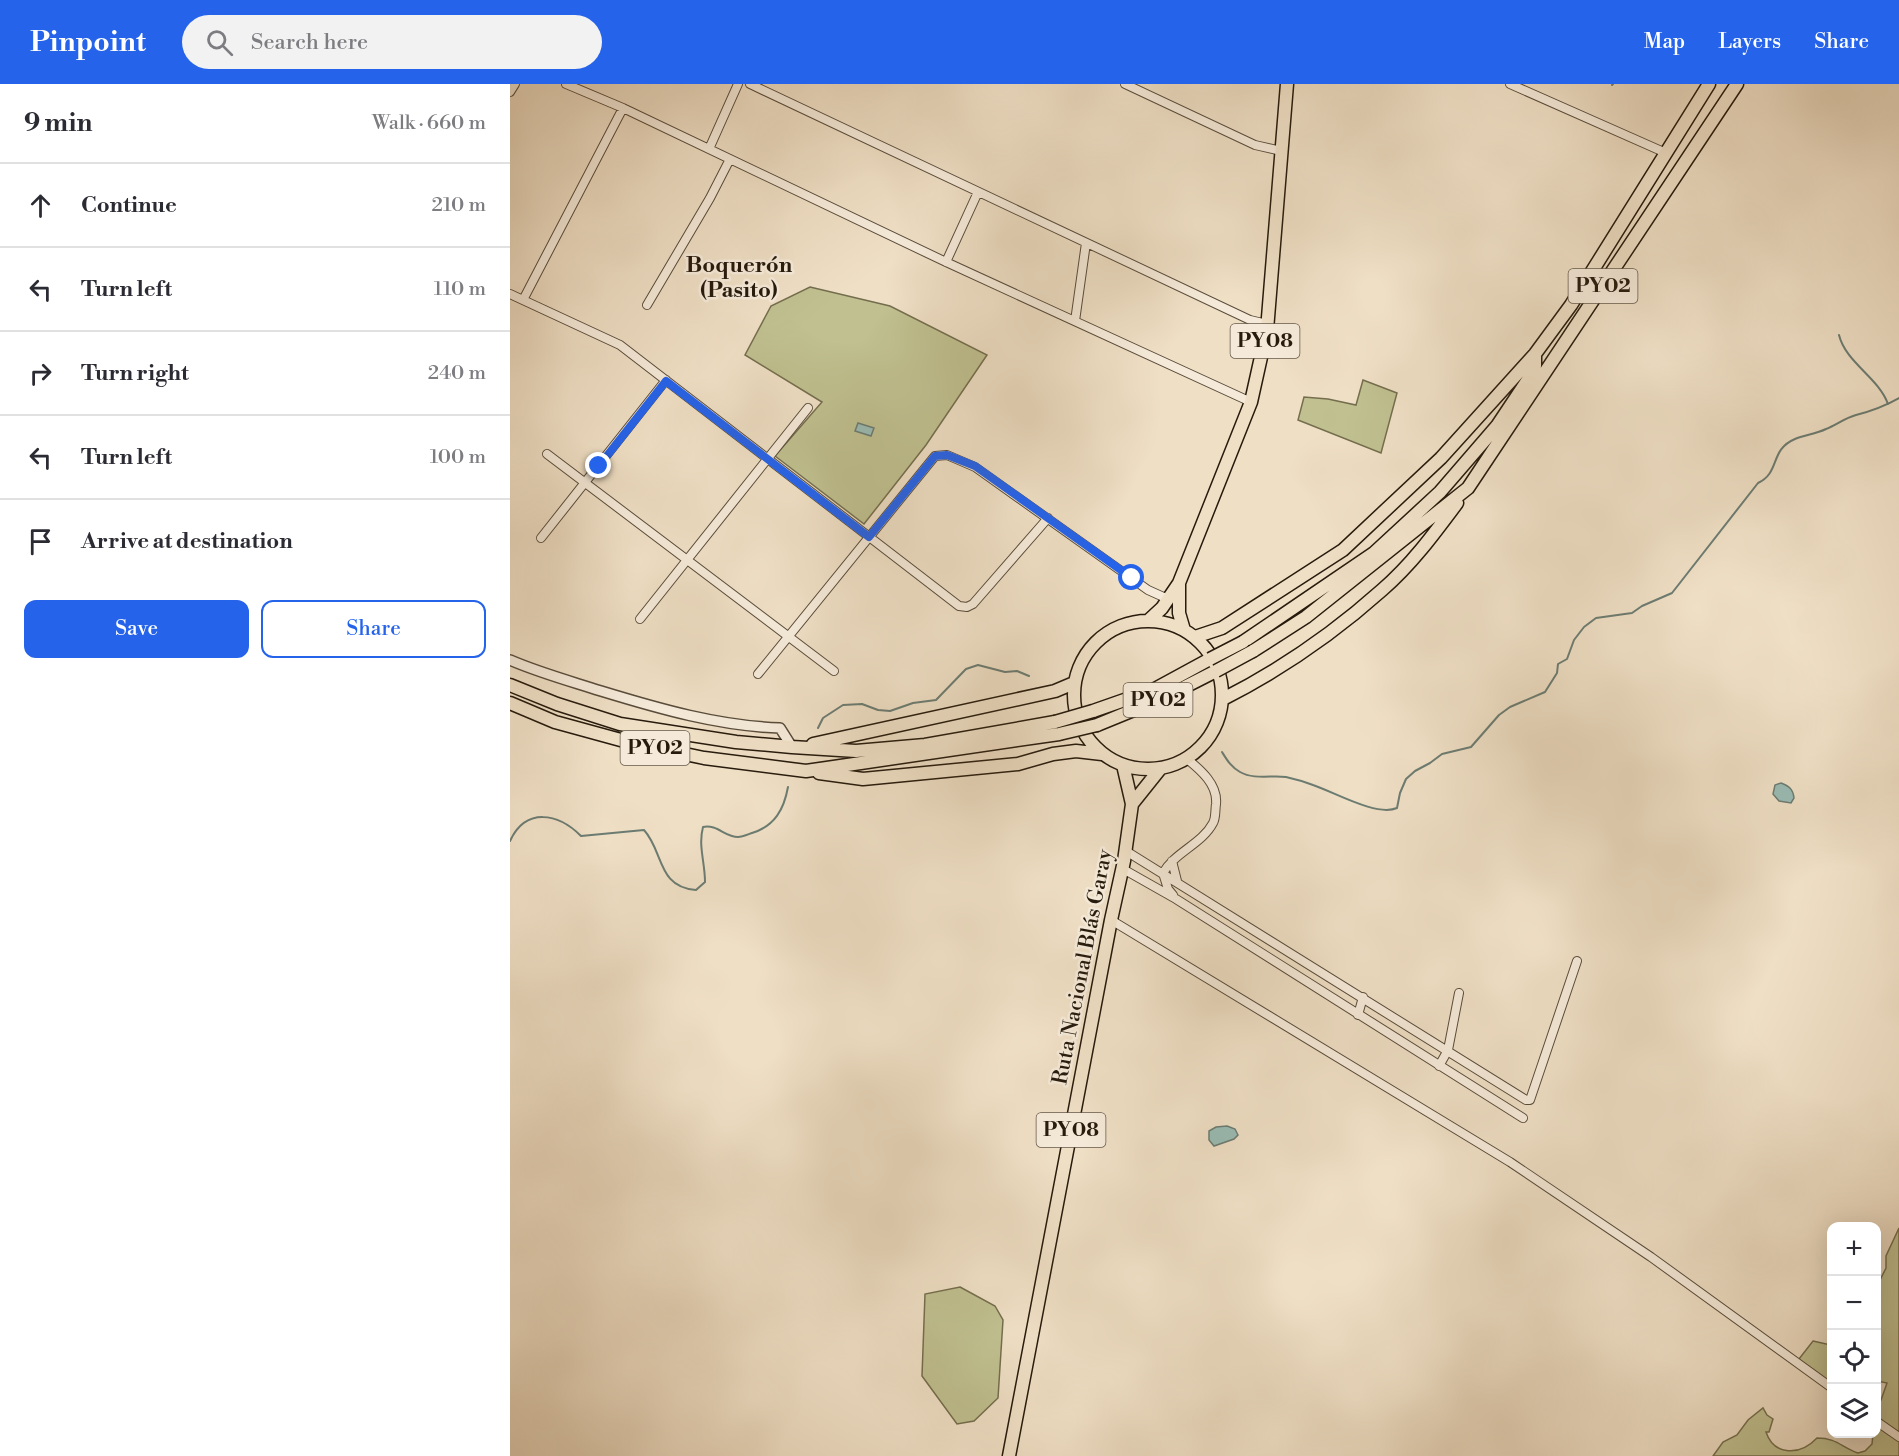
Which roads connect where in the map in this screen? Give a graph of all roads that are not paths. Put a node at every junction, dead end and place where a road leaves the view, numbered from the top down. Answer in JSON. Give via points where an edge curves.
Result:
{"nodes":[{"id":1,"x":515,"y":84,"type":"edge"},
{"id":2,"x":566,"y":84,"type":"edge"},
{"id":3,"x":738,"y":84,"type":"edge"},
{"id":4,"x":750,"y":84,"type":"edge"},
{"id":5,"x":1287,"y":84,"type":"edge"},
{"id":6,"x":1510,"y":84,"type":"edge"},
{"id":7,"x":1709,"y":84,"type":"edge"},
{"id":8,"x":1737,"y":84,"type":"edge"},
{"id":9,"x":1130,"y":85,"type":"edge"},
{"id":10,"x":510,"y":92,"type":"edge"},
{"id":11,"x":623,"y":108,"type":"junction"},
{"id":12,"x":709,"y":149,"type":"junction"},
{"id":13,"x":1281,"y":152,"type":"junction"},
{"id":14,"x":1666,"y":153,"type":"junction"},
{"id":15,"x":730,"y":159,"type":"junction"},
{"id":16,"x":978,"y":192,"type":"junction"},
{"id":17,"x":1086,"y":243,"type":"junction"},
{"id":18,"x":946,"y":262,"type":"junction"},
{"id":19,"x":510,"y":294,"type":"edge"},
{"id":20,"x":523,"y":300,"type":"junction"},
{"id":21,"x":648,"y":305,"type":"dead end"},
{"id":22,"x":1075,"y":321,"type":"junction"},
{"id":23,"x":1267,"y":324,"type":"junction"},
{"id":24,"x":1535,"y":354,"type":"junction"},
{"id":25,"x":666,"y":381,"type":"junction"},
{"id":26,"x":1251,"y":402,"type":"junction"},
{"id":27,"x":808,"y":408,"type":"dead end"},
{"id":28,"x":547,"y":454,"type":"dead end"},
{"id":29,"x":767,"y":459,"type":"junction"},
{"id":30,"x":585,"y":483,"type":"junction"},
{"id":31,"x":1468,"y":488,"type":"junction"},
{"id":32,"x":1048,"y":518,"type":"junction"},
{"id":33,"x":869,"y":537,"type":"junction"},
{"id":34,"x":541,"y":538,"type":"dead end"},
{"id":35,"x":687,"y":560,"type":"junction"},
{"id":36,"x":1179,"y":584,"type":"junction"},
{"id":37,"x":1168,"y":599,"type":"junction"},
{"id":38,"x":640,"y":619,"type":"dead end"},
{"id":39,"x":1148,"y":621,"type":"junction"},
{"id":40,"x":1189,"y":633,"type":"junction"},
{"id":41,"x":788,"y":637,"type":"junction"},
{"id":42,"x":510,"y":660,"type":"edge"},
{"id":43,"x":834,"y":671,"type":"dead end"},
{"id":44,"x":758,"y":674,"type":"dead end"},
{"id":45,"x":1074,"y":683,"type":"junction"},
{"id":46,"x":510,"y":686,"type":"edge"},
{"id":47,"x":1223,"y":699,"type":"junction"},
{"id":48,"x":510,"y":703,"type":"edge"},
{"id":49,"x":796,"y":747,"type":"junction"},
{"id":50,"x":1102,"y":754,"type":"junction"},
{"id":51,"x":1187,"y":759,"type":"junction"},
{"id":52,"x":1123,"y":765,"type":"junction"},
{"id":53,"x":1160,"y":769,"type":"junction"},
{"id":54,"x":806,"y":771,"type":"junction"},
{"id":55,"x":1132,"y":804,"type":"junction"},
{"id":56,"x":1126,"y":851,"type":"junction"},
{"id":57,"x":1172,"y":861,"type":"junction"},
{"id":58,"x":1123,"y":869,"type":"junction"},
{"id":59,"x":1163,"y":873,"type":"junction"},
{"id":60,"x":1176,"y":881,"type":"junction"},
{"id":61,"x":1176,"y":899,"type":"junction"},
{"id":62,"x":1111,"y":920,"type":"junction"},
{"id":63,"x":1577,"y":961,"type":"dead end"},
{"id":64,"x":1459,"y":993,"type":"dead end"},
{"id":65,"x":1363,"y":997,"type":"junction"},
{"id":66,"x":1358,"y":1015,"type":"junction"},
{"id":67,"x":1448,"y":1050,"type":"junction"},
{"id":68,"x":1439,"y":1066,"type":"junction"},
{"id":69,"x":1523,"y":1118,"type":"dead end"},
{"id":70,"x":1827,"y":1384,"type":"edge"},
{"id":71,"x":1881,"y":1424,"type":"edge"},
{"id":72,"x":1899,"y":1437,"type":"edge"},
{"id":73,"x":1009,"y":1456,"type":"edge"}],
"edges":[{"from":1,"to":10,"type":"street"},
{"from":2,"to":11,"type":"street"},
{"from":3,"to":12,"type":"street"},
{"from":4,"to":16,"type":"street"},
{"from":5,"to":13,"type":"highway","number":"PY08"},
{"from":6,"to":14,"type":"street"},
{"from":7,"to":14,"type":"highway","number":"PY02"},
{"from":8,"to":31,"type":"highway","number":"PY02"},
{"from":9,"to":13,"type":"street","via":[[1255,145]]},
{"from":11,"to":12,"type":"street"},
{"from":11,"to":20,"type":"street"},
{"from":12,"to":15,"type":"street"},
{"from":13,"to":23,"type":"highway","number":"PY08"},
{"from":14,"to":24,"type":"highway","number":"PY02","via":[[1571,305]]},
{"from":15,"to":18,"type":"street"},
{"from":15,"to":21,"type":"street"},
{"from":16,"to":17,"type":"street"},
{"from":16,"to":18,"type":"street"},
{"from":17,"to":22,"type":"street"},
{"from":17,"to":23,"type":"street","via":[[1250,320]]},
{"from":18,"to":22,"type":"street"},
{"from":19,"to":20,"type":"street"},
{"from":20,"to":25,"type":"street","via":[[620,345]]},
{"from":22,"to":26,"type":"street"},
{"from":23,"to":26,"type":"highway","number":"PY08"},
{"from":24,"to":40,"type":"highway","via":[[1441,458],[1342,550],[1222,628]]},
{"from":24,"to":49,"type":"highway","number":"PY02","bridge":true,"via":[[1529,378],[1497,426],[1440,492],[1374,553],[1243,642],[1153,690],[1055,722],[925,745],[856,751]]},
{"from":25,"to":29,"type":"street"},
{"from":25,"to":30,"type":"street"},
{"from":26,"to":36,"type":"highway","number":"PY08"},
{"from":27,"to":29,"type":"street"},
{"from":28,"to":30,"type":"street"},
{"from":29,"to":33,"type":"street"},
{"from":29,"to":35,"type":"street"},
{"from":30,"to":34,"type":"street"},
{"from":30,"to":35,"type":"street"},
{"from":31,"to":47,"type":"highway","via":[[1428,542],[1383,590],[1298,655]]},
{"from":31,"to":54,"type":"highway","number":"PY02","bridge":true,"via":[[1306,617],[1253,651],[1163,698],[1059,734]]},
{"from":32,"to":33,"type":"street","via":[[975,466],[947,455],[935,456]]},
{"from":32,"to":33,"type":"street","via":[[967,607],[959,606]]},
{"from":32,"to":37,"type":"street","via":[[1148,590]]},
{"from":33,"to":41,"type":"street"},
{"from":35,"to":38,"type":"street"},
{"from":35,"to":41,"type":"street"},
{"from":36,"to":37,"type":"highway"},
{"from":36,"to":40,"type":"highway","via":[[1179,613]]},
{"from":37,"to":39,"type":"highway"},
{"from":39,"to":40,"type":"highway"},
{"from":39,"to":45,"type":"highway","via":[[1122,625],[1100,638],[1083,658]]},
{"from":40,"to":47,"type":"highway","via":[[1205,646],[1216,664]]},
{"from":41,"to":43,"type":"street"},
{"from":41,"to":44,"type":"street"},
{"from":42,"to":49,"type":"street","via":[[673,713],[780,728]]},
{"from":45,"to":49,"type":"highway","via":[[1055,691]]},
{"from":45,"to":50,"type":"highway","via":[[1078,722]]},
{"from":46,"to":49,"type":"highway","number":"PY02","via":[[620,724]]},
{"from":47,"to":51,"type":"highway","via":[[1219,720],[1209,740]]},
{"from":48,"to":54,"type":"highway","number":"PY02","via":[[555,722],[628,742],[704,758]]},
{"from":50,"to":52,"type":"highway"},
{"from":50,"to":54,"type":"highway","via":[[1076,751],[1018,764],[863,779]]},
{"from":51,"to":53,"type":"highway"},
{"from":51,"to":57,"type":"street","via":[[1205,774],[1216,797],[1214,822]]},
{"from":52,"to":53,"type":"highway"},
{"from":52,"to":55,"type":"highway","name":"Ruta Nacional Blás Garay","number":"PY08"},
{"from":53,"to":55,"type":"highway"},
{"from":55,"to":56,"type":"highway","name":"Ruta Nacional Blás Garay","number":"PY08"},
{"from":56,"to":58,"type":"highway","name":"Ruta Nacional Blás Garay","number":"PY08"},
{"from":56,"to":59,"type":"street"},
{"from":57,"to":59,"type":"street"},
{"from":57,"to":60,"type":"street"},
{"from":58,"to":61,"type":"street"},
{"from":58,"to":62,"type":"highway","name":"Ruta Nacional Blás Garay","number":"PY08"},
{"from":59,"to":60,"type":"street"},
{"from":59,"to":61,"type":"street"},
{"from":60,"to":65,"type":"street"},
{"from":61,"to":66,"type":"street"},
{"from":62,"to":70,"type":"street","via":[[1510,1162],[1651,1257]]},
{"from":62,"to":73,"type":"highway","name":"Ruta Nacional Blás Garay","number":"PY08"},
{"from":63,"to":67,"type":"street","via":[[1530,1100]]},
{"from":64,"to":67,"type":"street"},
{"from":65,"to":66,"type":"street"},
{"from":65,"to":67,"type":"street"},
{"from":66,"to":68,"type":"street"},
{"from":67,"to":68,"type":"street"},
{"from":68,"to":69,"type":"street"},
{"from":71,"to":72,"type":"street"}]}
